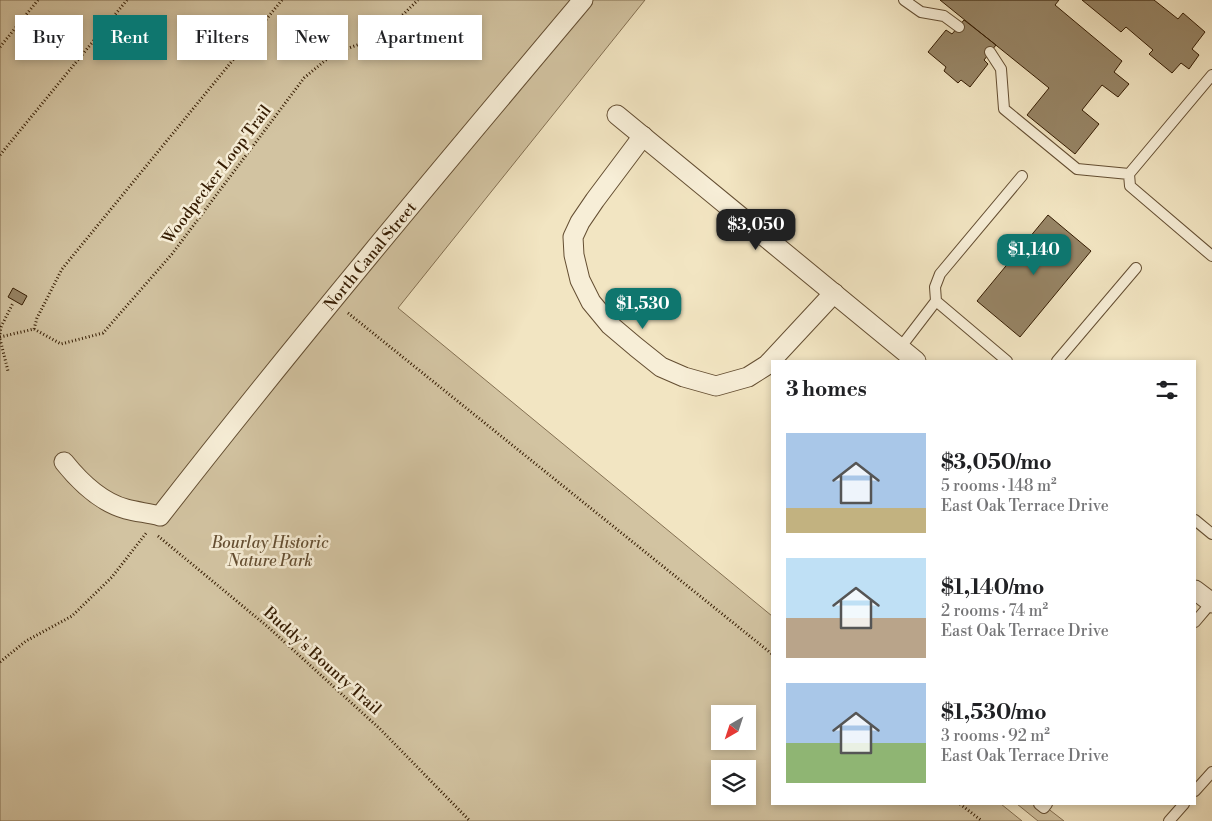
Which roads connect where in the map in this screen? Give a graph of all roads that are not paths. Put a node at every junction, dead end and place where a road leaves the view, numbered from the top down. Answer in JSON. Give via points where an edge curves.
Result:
{"nodes":[{"id":1,"x":582,"y":0,"type":"edge"},
{"id":2,"x":904,"y":0,"type":"edge"},
{"id":3,"x":959,"y":26,"type":"dead end"},
{"id":4,"x":990,"y":52,"type":"dead end"},
{"id":5,"x":1211,"y":79,"type":"edge"},
{"id":6,"x":617,"y":115,"type":"dead end"},
{"id":7,"x":643,"y":136,"type":"junction"},
{"id":8,"x":1129,"y":174,"type":"junction"},
{"id":9,"x":1022,"y":176,"type":"dead end"},
{"id":10,"x":1212,"y":256,"type":"edge"},
{"id":11,"x":1136,"y":268,"type":"dead end"},
{"id":12,"x":834,"y":293,"type":"junction"},
{"id":13,"x":936,"y":301,"type":"junction"},
{"id":14,"x":900,"y":348,"type":"junction"},
{"id":15,"x":772,"y":360,"type":"edge"},
{"id":16,"x":915,"y":360,"type":"edge"},
{"id":17,"x":1006,"y":360,"type":"edge"},
{"id":18,"x":1058,"y":360,"type":"edge"},
{"id":19,"x":771,"y":361,"type":"edge"},
{"id":20,"x":64,"y":462,"type":"dead end"},
{"id":21,"x":1196,"y":521,"type":"edge"},
{"id":22,"x":1212,"y":534,"type":"edge"},
{"id":23,"x":1196,"y":591,"type":"edge"},
{"id":24,"x":1212,"y":603,"type":"edge"},
{"id":25,"x":1196,"y":621,"type":"edge"},
{"id":26,"x":1212,"y":772,"type":"edge"},
{"id":27,"x":1196,"y":790,"type":"edge"},
{"id":28,"x":1183,"y":805,"type":"edge"},
{"id":29,"x":1169,"y":821,"type":"edge"}],
"edges":[{"from":1,"to":20,"type":"street","name":"North Canal Street","via":[[250,401],[155,522],[97,495]]},
{"from":2,"to":3,"type":"lane","via":[[921,12],[944,16]]},
{"from":4,"to":8,"type":"lane","via":[[1001,69],[1004,109],[1076,169]]},
{"from":5,"to":8,"type":"lane"},
{"from":6,"to":7,"type":"street"},
{"from":7,"to":12,"type":"street"},
{"from":7,"to":19,"type":"street","via":[[595,200],[574,237],[574,256],[580,280],[591,302],[610,325],[636,347],[661,367],[684,378],[716,386],[748,377]]},
{"from":8,"to":10,"type":"lane","via":[[1130,186]]},
{"from":9,"to":13,"type":"lane","via":[[940,274],[935,287]]},
{"from":11,"to":18,"type":"lane"},
{"from":12,"to":14,"type":"street"},
{"from":12,"to":15,"type":"street"},
{"from":13,"to":14,"type":"lane"},
{"from":13,"to":17,"type":"lane"},
{"from":14,"to":16,"type":"street"},
{"from":21,"to":22,"type":"lane"},
{"from":23,"to":24,"type":"street"},
{"from":24,"to":25,"type":"lane"},
{"from":26,"to":27,"type":"lane"},
{"from":28,"to":29,"type":"lane"}]}
